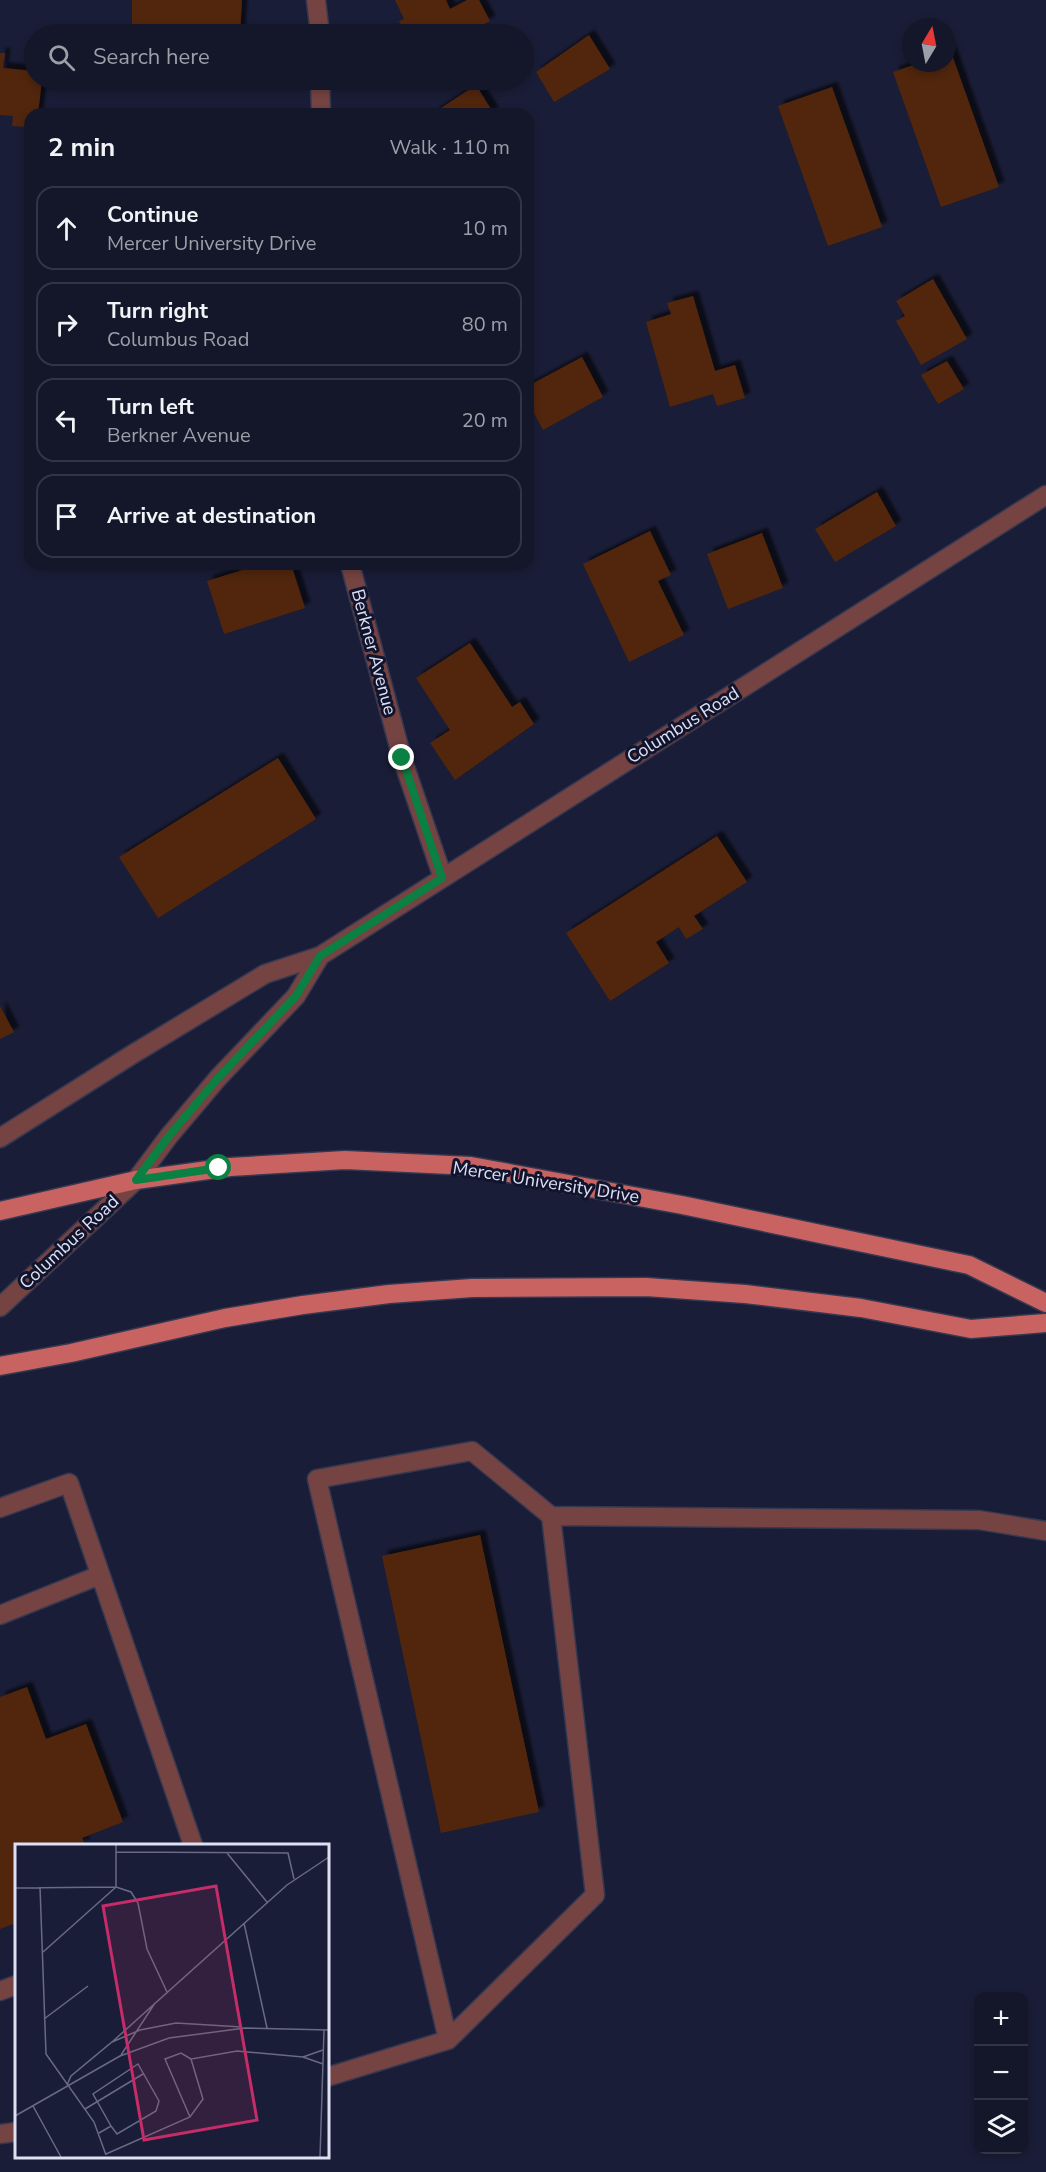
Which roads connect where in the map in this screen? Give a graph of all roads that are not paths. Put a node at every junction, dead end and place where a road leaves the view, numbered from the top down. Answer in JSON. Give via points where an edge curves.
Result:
{"nodes":[{"id":1,"x":316,"y":0,"type":"edge"},
{"id":2,"x":319,"y":24,"type":"edge"},
{"id":3,"x":320,"y":90,"type":"edge"},
{"id":4,"x":321,"y":108,"type":"edge"},
{"id":5,"x":1046,"y":495,"type":"edge"},
{"id":6,"x":352,"y":570,"type":"edge"},
{"id":7,"x":442,"y":878,"type":"junction"},
{"id":8,"x":320,"y":956,"type":"junction"},
{"id":9,"x":0,"y":1138,"type":"edge"},
{"id":10,"x":136,"y":1180,"type":"junction"},
{"id":11,"x":0,"y":1211,"type":"edge"},
{"id":12,"x":1046,"y":1303,"type":"edge"},
{"id":13,"x":0,"y":1307,"type":"edge"},
{"id":14,"x":1046,"y":1323,"type":"edge"},
{"id":15,"x":0,"y":1366,"type":"edge"},
{"id":16,"x":0,"y":1508,"type":"edge"},
{"id":17,"x":551,"y":1516,"type":"junction"},
{"id":18,"x":1046,"y":1531,"type":"edge"},
{"id":19,"x":100,"y":1575,"type":"junction"},
{"id":20,"x":0,"y":1615,"type":"edge"},
{"id":21,"x":193,"y":1844,"type":"edge"},
{"id":22,"x":15,"y":1985,"type":"edge"},
{"id":23,"x":0,"y":1991,"type":"edge"},
{"id":24,"x":448,"y":2040,"type":"junction"},
{"id":25,"x":328,"y":2078,"type":"edge"},
{"id":26,"x":15,"y":2132,"type":"edge"},
{"id":27,"x":0,"y":2134,"type":"edge"}],
"edges":[{"from":1,"to":2,"type":"street"},
{"from":3,"to":4,"type":"street"},
{"from":5,"to":7,"type":"street","name":"Columbus Road"},
{"from":6,"to":7,"type":"street","name":"Berkner Avenue","via":[[402,758]]},
{"from":7,"to":8,"type":"street","name":"Columbus Road"},
{"from":8,"to":9,"type":"street","name":"Columbus Road","via":[[266,974]]},
{"from":8,"to":10,"type":"street","name":"Columbus Road","via":[[296,996],[218,1078]]},
{"from":10,"to":11,"type":"main road","name":"Mercer University Drive"},
{"from":10,"to":12,"type":"main road","name":"Mercer University Drive","via":[[230,1167],[345,1160],[471,1166],[969,1265]]},
{"from":10,"to":13,"type":"street","name":"Columbus Road"},
{"from":14,"to":15,"type":"main road","via":[[971,1329],[861,1308],[668,1289],[472,1288],[389,1294],[225,1318]]},
{"from":16,"to":19,"type":"street","via":[[69,1483]]},
{"from":17,"to":18,"type":"street","via":[[979,1520]]},
{"from":17,"to":24,"type":"street","via":[[595,1895]]},
{"from":17,"to":24,"type":"street","via":[[472,1451],[317,1479]]},
{"from":19,"to":20,"type":"street"},
{"from":19,"to":21,"type":"street"},
{"from":22,"to":23,"type":"street"},
{"from":24,"to":25,"type":"street"},
{"from":26,"to":27,"type":"street"}]}
